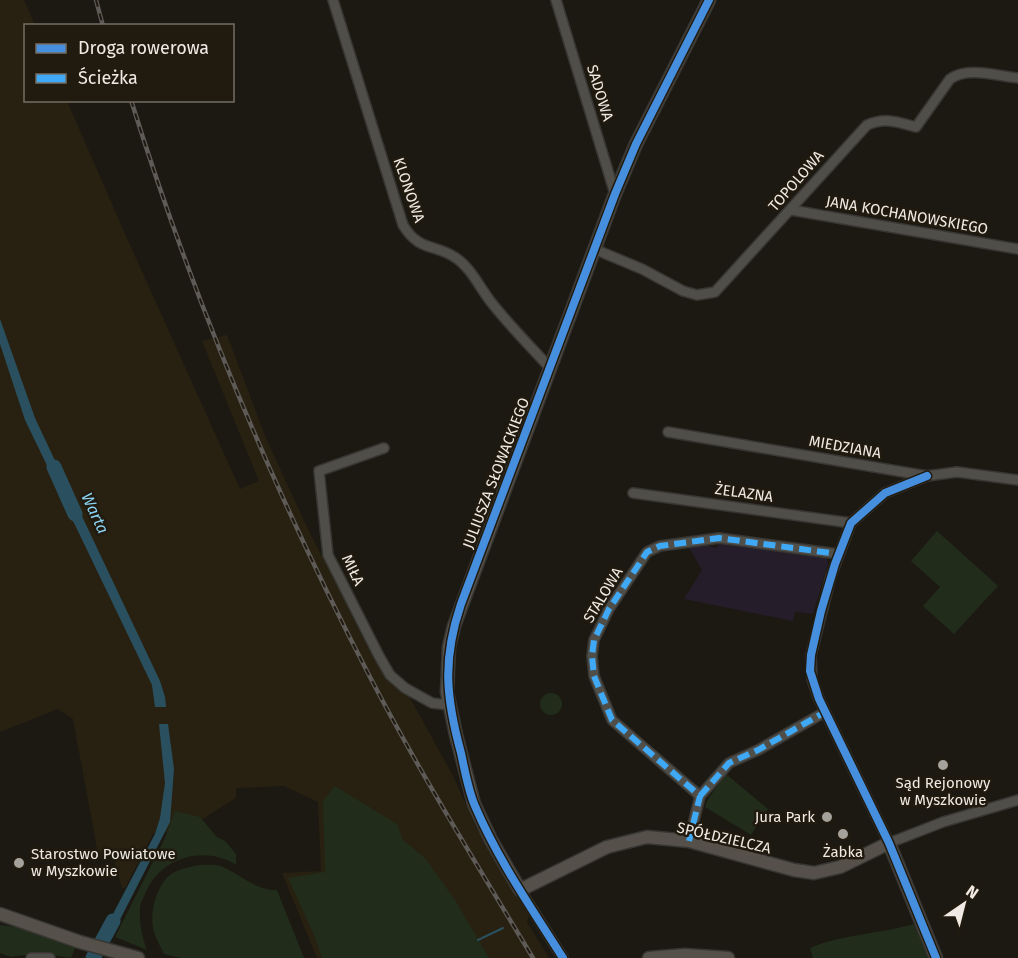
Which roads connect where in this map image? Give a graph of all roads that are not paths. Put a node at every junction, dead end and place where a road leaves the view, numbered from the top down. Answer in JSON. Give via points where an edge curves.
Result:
{"nodes":[{"id":1,"x":333,"y":0,"type":"edge"},
{"id":2,"x":556,"y":0,"type":"edge"},
{"id":3,"x":709,"y":0,"type":"edge"},
{"id":4,"x":1018,"y":78,"type":"edge"},
{"id":5,"x":615,"y":194,"type":"junction"},
{"id":6,"x":791,"y":210,"type":"junction"},
{"id":7,"x":594,"y":249,"type":"junction"},
{"id":8,"x":1018,"y":249,"type":"edge"},
{"id":9,"x":550,"y":368,"type":"junction"},
{"id":10,"x":668,"y":432,"type":"dead end"},
{"id":11,"x":384,"y":448,"type":"dead end"},
{"id":12,"x":927,"y":476,"type":"junction"},
{"id":13,"x":1018,"y":480,"type":"edge"},
{"id":14,"x":633,"y":493,"type":"dead end"},
{"id":15,"x":851,"y":523,"type":"junction"},
{"id":16,"x":838,"y":554,"type":"junction"},
{"id":17,"x":449,"y":705,"type":"junction"},
{"id":18,"x":825,"y":712,"type":"junction"},
{"id":19,"x":700,"y":796,"type":"junction"},
{"id":20,"x":1018,"y":800,"type":"edge"},
{"id":21,"x":689,"y":841,"type":"junction"},
{"id":22,"x":889,"y":843,"type":"junction"},
{"id":23,"x":520,"y":890,"type":"junction"},
{"id":24,"x":0,"y":914,"type":"edge"},
{"id":25,"x":0,"y":922,"type":"edge"},
{"id":26,"x":21,"y":922,"type":"junction"},
{"id":27,"x":31,"y":958,"type":"edge"},
{"id":28,"x":50,"y":958,"type":"edge"},
{"id":29,"x":138,"y":958,"type":"edge"},
{"id":30,"x":562,"y":958,"type":"edge"},
{"id":31,"x":648,"y":958,"type":"edge"},
{"id":32,"x":728,"y":958,"type":"edge"},
{"id":33,"x":936,"y":958,"type":"edge"}],
"edges":[{"from":1,"to":9,"type":"street","name":"KLONOWA","via":[[408,234],[420,244],[457,258]]},
{"from":2,"to":5,"type":"street","name":"SADOWA"},
{"from":3,"to":5,"type":"street","name":"JULIUSZA SŁOWACKIEGO"},
{"from":4,"to":6,"type":"street","name":"TOPOLOWA","via":[[965,72],[950,79],[916,127],[888,120],[867,125]]},
{"from":5,"to":7,"type":"street","name":"JULIUSZA SŁOWACKIEGO"},
{"from":6,"to":7,"type":"street","name":"TOPOLOWA","via":[[721,287],[704,295],[683,291]]},
{"from":6,"to":8,"type":"street","name":"JANA KOCHANOWSKIEGO"},
{"from":7,"to":9,"type":"street","name":"JULIUSZA SŁOWACKIEGO"},
{"from":9,"to":17,"type":"street","name":"JULIUSZA SŁOWACKIEGO","via":[[454,626],[447,668]]},
{"from":10,"to":12,"type":"street","name":"MIEDZIANA"},
{"from":11,"to":17,"type":"street","name":"MIŁA","via":[[319,471],[328,555],[390,675],[432,703]]},
{"from":12,"to":13,"type":"street","name":"MIEDZIANA","via":[[957,472]]},
{"from":12,"to":15,"type":"street","via":[[885,493]]},
{"from":14,"to":15,"type":"street","name":"ŻELAZNA"},
{"from":15,"to":16,"type":"street"},
{"from":16,"to":18,"type":"street","via":[[811,655],[812,680]]},
{"from":16,"to":19,"type":"street","name":"STALOWA","via":[[719,538],[669,545],[647,552],[609,609],[594,640],[592,665],[612,720]]},
{"from":17,"to":23,"type":"street","name":"JULIUSZA SŁOWACKIEGO","via":[[474,804]]},
{"from":18,"to":19,"type":"street","via":[[729,763]]},
{"from":18,"to":22,"type":"street"},
{"from":19,"to":21,"type":"street"},
{"from":20,"to":22,"type":"street"},
{"from":21,"to":22,"type":"street","name":"SPÓŁDZIELCZA","via":[[814,873],[840,867]]},
{"from":21,"to":23,"type":"street","name":"SPÓŁDZIELCZA","via":[[647,837],[606,847]]},
{"from":22,"to":33,"type":"street"},
{"from":23,"to":30,"type":"street","name":"JULIUSZA SŁOWACKIEGO"},
{"from":24,"to":26,"type":"street"},
{"from":25,"to":26,"type":"street"},
{"from":26,"to":29,"type":"street"},
{"from":27,"to":28,"type":"street"},
{"from":31,"to":32,"type":"street"}]}
